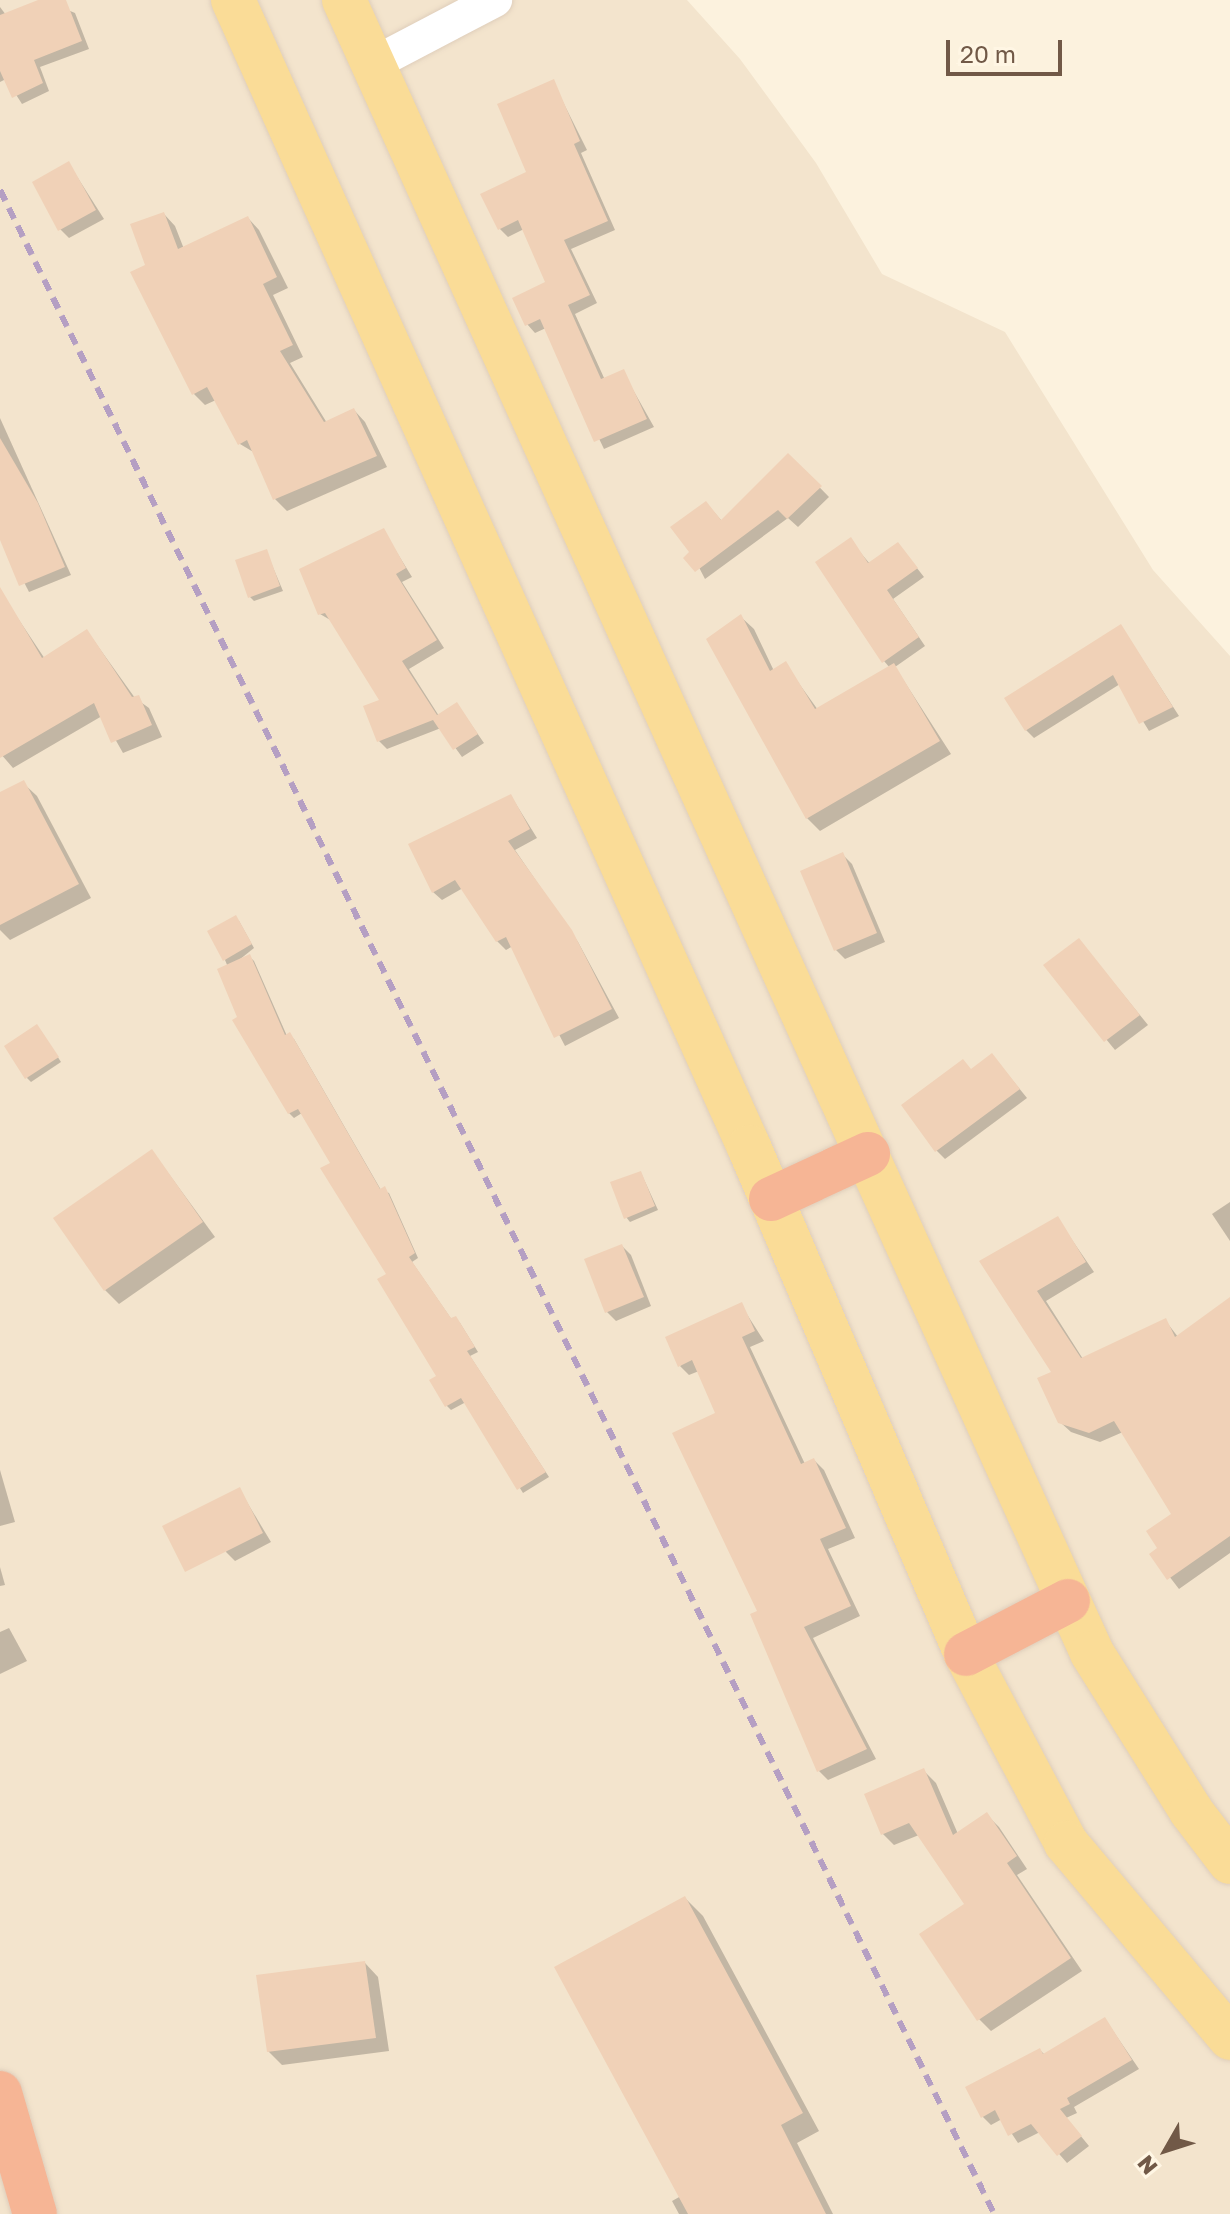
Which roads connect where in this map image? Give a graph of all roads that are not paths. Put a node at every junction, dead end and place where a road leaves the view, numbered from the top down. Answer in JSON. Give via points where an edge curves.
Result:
{"nodes":[{"id":1,"x":233,"y":0,"type":"edge"},
{"id":2,"x":344,"y":0,"type":"edge"},
{"id":3,"x":495,"y":0,"type":"edge"},
{"id":4,"x":373,"y":64,"type":"junction"},
{"id":5,"x":868,"y":1154,"type":"junction"},
{"id":6,"x":771,"y":1199,"type":"junction"},
{"id":7,"x":1068,"y":1601,"type":"junction"},
{"id":8,"x":966,"y":1654,"type":"junction"},
{"id":9,"x":1230,"y":1862,"type":"edge"},
{"id":10,"x":1230,"y":2038,"type":"edge"},
{"id":11,"x":0,"y":2093,"type":"edge"},
{"id":12,"x":35,"y":2214,"type":"edge"}],
"edges":[{"from":1,"to":6,"type":"main road"},
{"from":2,"to":4,"type":"main road"},
{"from":3,"to":4,"type":"street"},
{"from":4,"to":5,"type":"main road"},
{"from":5,"to":6,"type":"highway"},
{"from":5,"to":7,"type":"main road"},
{"from":6,"to":8,"type":"main road"},
{"from":7,"to":8,"type":"highway"},
{"from":7,"to":9,"type":"main road","via":[[1092,1653],[1191,1811]]},
{"from":8,"to":10,"type":"main road","via":[[1066,1843]]},
{"from":11,"to":12,"type":"highway"}]}
